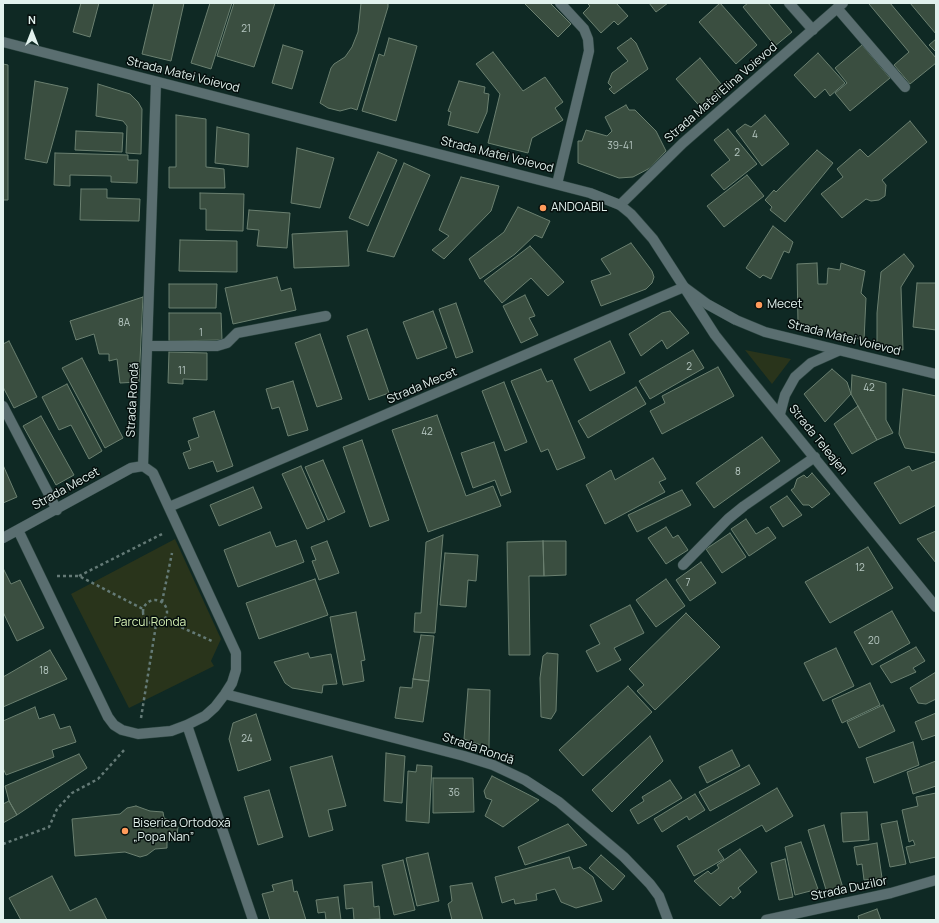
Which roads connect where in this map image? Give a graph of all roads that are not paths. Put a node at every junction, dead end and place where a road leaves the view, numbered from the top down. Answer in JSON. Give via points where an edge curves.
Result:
{"nodes":[{"id":1,"x":560,"y":3,"type":"edge"},
{"id":2,"x":789,"y":3,"type":"edge"},
{"id":3,"x":840,"y":5,"type":"edge"},
{"id":4,"x":813,"y":30,"type":"junction"},
{"id":5,"x":3,"y":42,"type":"edge"},
{"id":6,"x":156,"y":82,"type":"junction"},
{"id":7,"x":904,"y":87,"type":"dead end"},
{"id":8,"x":557,"y":184,"type":"junction"},
{"id":9,"x":620,"y":205,"type":"junction"},
{"id":10,"x":684,"y":287,"type":"junction"},
{"id":11,"x":326,"y":316,"type":"dead end"},
{"id":12,"x":148,"y":346,"type":"junction"},
{"id":13,"x":838,"y":351,"type":"junction"},
{"id":14,"x":936,"y":374,"type":"edge"},
{"id":15,"x":3,"y":406,"type":"edge"},
{"id":16,"x":780,"y":414,"type":"junction"},
{"id":17,"x":815,"y":457,"type":"junction"},
{"id":18,"x":143,"y":466,"type":"junction"},
{"id":19,"x":170,"y":507,"type":"junction"},
{"id":20,"x":56,"y":510,"type":"junction"},
{"id":21,"x":18,"y":530,"type":"junction"},
{"id":22,"x":3,"y":538,"type":"edge"},
{"id":23,"x":683,"y":565,"type":"dead end"},
{"id":24,"x":936,"y":607,"type":"edge"},
{"id":25,"x":225,"y":694,"type":"junction"},
{"id":26,"x":187,"y":725,"type":"junction"},
{"id":27,"x":936,"y":880,"type":"edge"},
{"id":28,"x":252,"y":920,"type":"edge"},
{"id":29,"x":668,"y":920,"type":"edge"},
{"id":30,"x":766,"y":920,"type":"edge"}],
"edges":[{"from":1,"to":8,"type":"street","via":[[584,29],[589,51]]},
{"from":2,"to":4,"type":"street"},
{"from":3,"to":4,"type":"street","name":"Strada Matei Elina Voievod"},
{"from":3,"to":7,"type":"street"},
{"from":4,"to":9,"type":"street","name":"Strada Matei Elina Voievod","via":[[683,143]]},
{"from":5,"to":6,"type":"street","name":"Strada Matei Voievod"},
{"from":6,"to":8,"type":"street","name":"Strada Matei Voievod"},
{"from":6,"to":12,"type":"street","name":"Strada Rondă"},
{"from":8,"to":9,"type":"street","name":"Strada Matei Voievod"},
{"from":9,"to":10,"type":"street","name":"Strada Matei Voievod","via":[[654,239]]},
{"from":10,"to":13,"type":"street","name":"Strada Matei Voievod","via":[[713,307],[765,332]]},
{"from":10,"to":16,"type":"street","name":"Strada Teleajen","via":[[715,335]]},
{"from":10,"to":19,"type":"street","name":"Strada Mecet"},
{"from":11,"to":12,"type":"street","via":[[237,333],[227,343],[217,346]]},
{"from":12,"to":18,"type":"street","name":"Strada Rondă"},
{"from":13,"to":14,"type":"street","name":"Strada Matei Voievod"},
{"from":13,"to":16,"type":"street","via":[[811,364],[795,377],[785,395]]},
{"from":15,"to":20,"type":"street"},
{"from":16,"to":17,"type":"street","name":"Strada Teleajen"},
{"from":17,"to":23,"type":"street","via":[[728,519]]},
{"from":17,"to":24,"type":"street","name":"Strada Teleajen"},
{"from":18,"to":19,"type":"street","via":[[153,473]]},
{"from":18,"to":20,"type":"street","name":"Strada Mecet","via":[[131,468]]},
{"from":19,"to":25,"type":"street","via":[[236,653],[236,670]]},
{"from":20,"to":21,"type":"street","name":"Strada Mecet"},
{"from":21,"to":22,"type":"street","name":"Strada Mecet"},
{"from":21,"to":26,"type":"street","via":[[114,725],[138,734],[171,731]]},
{"from":25,"to":26,"type":"street","via":[[205,716]]},
{"from":25,"to":29,"type":"street","name":"Strada Rondă","via":[[464,756],[525,780],[559,802],[624,857],[659,896]]},
{"from":26,"to":28,"type":"street"},
{"from":27,"to":30,"type":"street","name":"Strada Duzilor","via":[[891,894]]}]}
